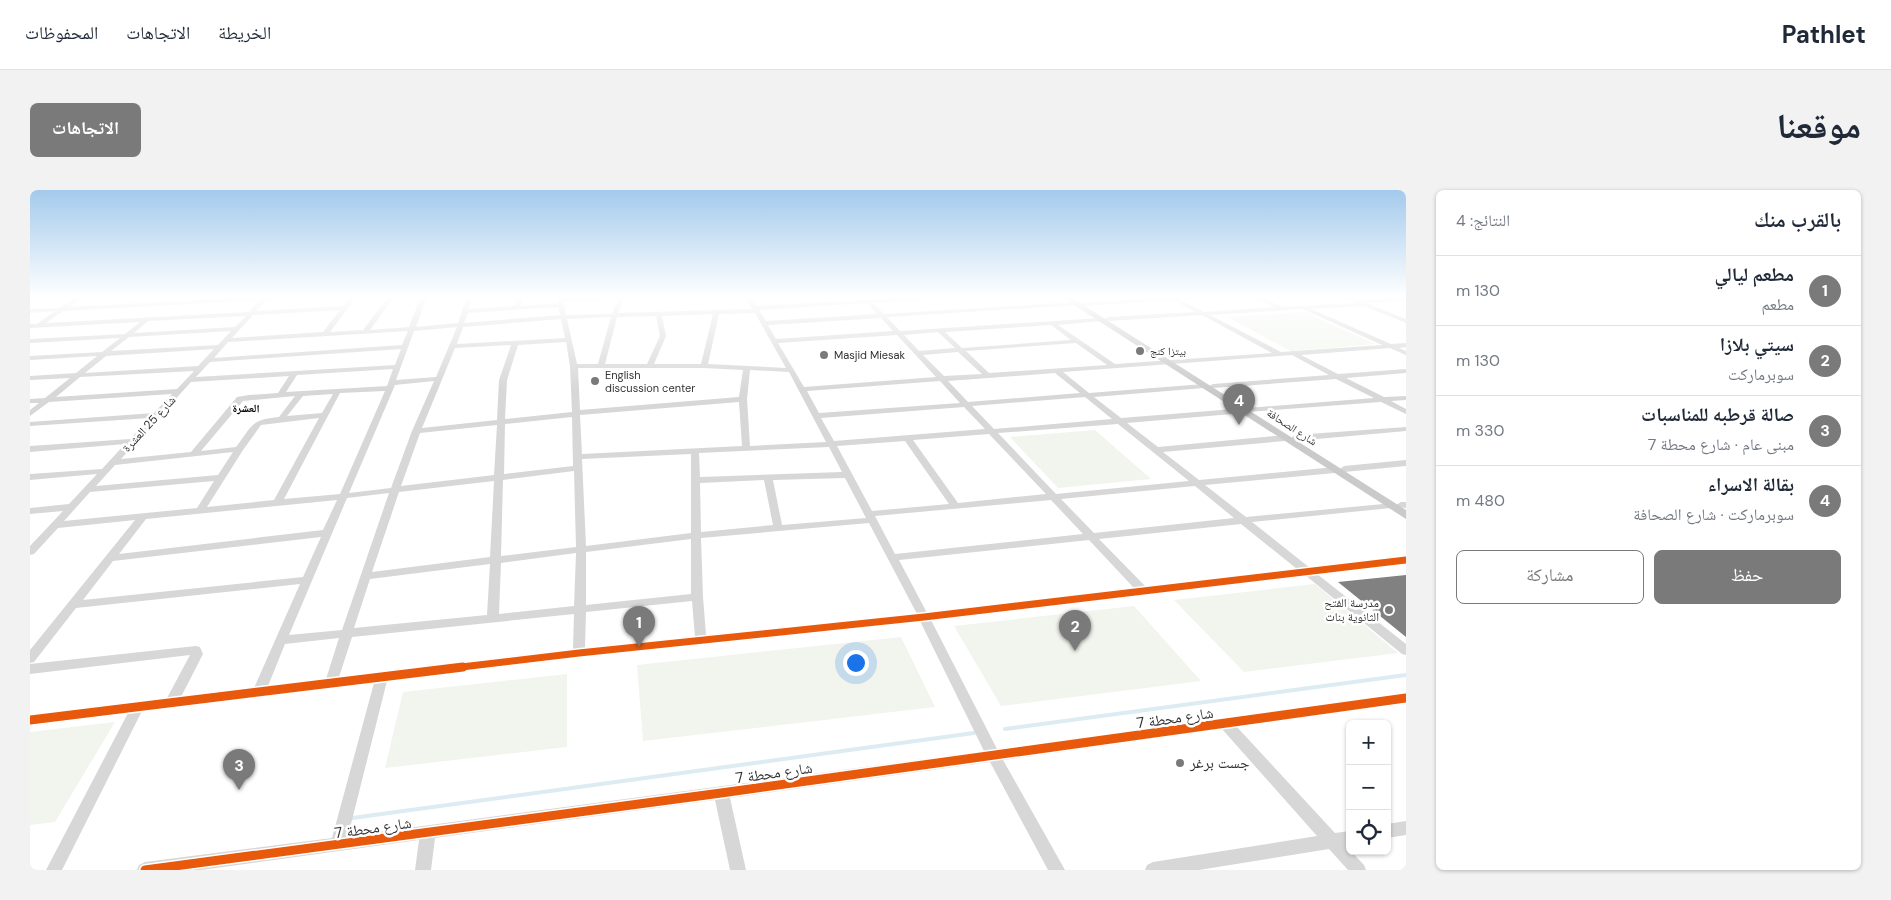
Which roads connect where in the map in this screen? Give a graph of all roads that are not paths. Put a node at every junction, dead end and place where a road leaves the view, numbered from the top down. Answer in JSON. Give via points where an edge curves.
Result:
{"nodes":[{"id":1,"x":135,"y":328,"type":"edge"},
{"id":2,"x":330,"y":328,"type":"edge"},
{"id":3,"x":368,"y":328,"type":"edge"},
{"id":4,"x":434,"y":328,"type":"edge"},
{"id":5,"x":461,"y":328,"type":"edge"},
{"id":6,"x":565,"y":328,"type":"edge"},
{"id":7,"x":611,"y":328,"type":"edge"},
{"id":8,"x":661,"y":328,"type":"edge"},
{"id":9,"x":713,"y":328,"type":"edge"},
{"id":10,"x":767,"y":328,"type":"edge"},
{"id":11,"x":894,"y":328,"type":"edge"},
{"id":12,"x":973,"y":328,"type":"edge"},
{"id":13,"x":1059,"y":328,"type":"edge"},
{"id":14,"x":1118,"y":328,"type":"edge"},
{"id":15,"x":1230,"y":328,"type":"edge"},
{"id":16,"x":1349,"y":328,"type":"edge"},
{"id":17,"x":237,"y":329,"type":"joint"},
{"id":18,"x":411,"y":330,"type":"junction"},
{"id":19,"x":938,"y":330,"type":"junction"},
{"id":20,"x":365,"y":332,"type":"junction"},
{"id":21,"x":899,"y":333,"type":"junction"},
{"id":22,"x":324,"y":335,"type":"junction"},
{"id":23,"x":125,"y":336,"type":"junction"},
{"id":24,"x":227,"y":340,"type":"junction"},
{"id":25,"x":568,"y":340,"type":"junction"},
{"id":26,"x":30,"y":341,"type":"edge"},
{"id":27,"x":775,"y":341,"type":"junction"},
{"id":28,"x":1078,"y":341,"type":"junction"},
{"id":29,"x":515,"y":343,"type":"junction"},
{"id":30,"x":1406,"y":345,"type":"edge"},
{"id":31,"x":453,"y":346,"type":"junction"},
{"id":32,"x":1391,"y":346,"type":"junction"},
{"id":33,"x":220,"y":347,"type":"junction"},
{"id":34,"x":405,"y":347,"type":"junction"},
{"id":35,"x":959,"y":349,"type":"junction"},
{"id":36,"x":917,"y":352,"type":"junction"},
{"id":37,"x":105,"y":353,"type":"junction"},
{"id":38,"x":1292,"y":353,"type":"junction"},
{"id":39,"x":1406,"y":353,"type":"edge"},
{"id":40,"x":1280,"y":354,"type":"junction"},
{"id":41,"x":30,"y":358,"type":"edge"},
{"id":42,"x":208,"y":360,"type":"junction"},
{"id":43,"x":354,"y":360,"type":"junction"},
{"id":44,"x":1172,"y":362,"type":"junction"},
{"id":45,"x":601,"y":365,"type":"junction"},
{"id":46,"x":574,"y":366,"type":"junction"},
{"id":47,"x":650,"y":366,"type":"junction"},
{"id":48,"x":704,"y":366,"type":"junction"},
{"id":49,"x":1113,"y":366,"type":"junction"},
{"id":50,"x":397,"y":367,"type":"junction"},
{"id":51,"x":201,"y":368,"type":"junction"},
{"id":52,"x":747,"y":368,"type":"junction"},
{"id":53,"x":792,"y":370,"type":"junction"},
{"id":54,"x":1056,"y":370,"type":"junction"},
{"id":55,"x":1406,"y":371,"type":"edge"},
{"id":56,"x":295,"y":373,"type":"junction"},
{"id":57,"x":987,"y":375,"type":"junction"},
{"id":58,"x":77,"y":376,"type":"junction"},
{"id":59,"x":1337,"y":376,"type":"junction"},
{"id":60,"x":30,"y":378,"type":"edge"},
{"id":61,"x":437,"y":379,"type":"junction"},
{"id":62,"x":942,"y":379,"type":"junction"},
{"id":63,"x":190,"y":380,"type":"junction"},
{"id":64,"x":391,"y":385,"type":"junction"},
{"id":65,"x":1209,"y":386,"type":"junction"},
{"id":66,"x":802,"y":389,"type":"junction"},
{"id":67,"x":180,"y":390,"type":"junction"},
{"id":68,"x":338,"y":391,"type":"junction"},
{"id":69,"x":301,"y":393,"type":"junction"},
{"id":70,"x":280,"y":395,"type":"junction"},
{"id":71,"x":1086,"y":395,"type":"junction"},
{"id":72,"x":1406,"y":398,"type":"edge"},
{"id":73,"x":48,"y":399,"type":"junction"},
{"id":74,"x":743,"y":399,"type":"junction"},
{"id":75,"x":30,"y":400,"type":"edge"},
{"id":76,"x":1382,"y":400,"type":"junction"},
{"id":77,"x":965,"y":404,"type":"junction"},
{"id":78,"x":1247,"y":410,"type":"junction"},
{"id":79,"x":1406,"y":412,"type":"edge"},
{"id":80,"x":30,"y":414,"type":"edge"},
{"id":81,"x":576,"y":414,"type":"junction"},
{"id":82,"x":157,"y":415,"type":"junction"},
{"id":83,"x":325,"y":415,"type":"junction"},
{"id":84,"x":816,"y":416,"type":"junction"},
{"id":85,"x":282,"y":418,"type":"junction"},
{"id":86,"x":1118,"y":421,"type":"junction"},
{"id":87,"x":502,"y":422,"type":"junction"},
{"id":88,"x":30,"y":424,"type":"edge"},
{"id":89,"x":1406,"y":429,"type":"edge"},
{"id":90,"x":416,"y":431,"type":"junction"},
{"id":91,"x":991,"y":432,"type":"junction"},
{"id":92,"x":908,"y":438,"type":"junction"},
{"id":93,"x":1290,"y":438,"type":"junction"},
{"id":94,"x":133,"y":441,"type":"junction"},
{"id":95,"x":831,"y":444,"type":"junction"},
{"id":96,"x":30,"y":449,"type":"edge"},
{"id":97,"x":239,"y":449,"type":"junction"},
{"id":98,"x":746,"y":449,"type":"junction"},
{"id":99,"x":1154,"y":450,"type":"junction"},
{"id":100,"x":695,"y":452,"type":"junction"},
{"id":101,"x":194,"y":454,"type":"junction"},
{"id":102,"x":578,"y":457,"type":"junction"},
{"id":103,"x":112,"y":463,"type":"junction"},
{"id":104,"x":1406,"y":463,"type":"edge"},
{"id":105,"x":579,"y":468,"type":"junction"},
{"id":106,"x":105,"y":470,"type":"junction"},
{"id":107,"x":1339,"y":470,"type":"junction"},
{"id":108,"x":848,"y":475,"type":"junction"},
{"id":109,"x":30,"y":477,"type":"edge"},
{"id":110,"x":498,"y":477,"type":"junction"},
{"id":111,"x":220,"y":478,"type":"junction"},
{"id":112,"x":768,"y":478,"type":"junction"},
{"id":113,"x":696,"y":480,"type":"junction"},
{"id":114,"x":1195,"y":483,"type":"junction"},
{"id":115,"x":86,"y":490,"type":"junction"},
{"id":116,"x":395,"y":490,"type":"junction"},
{"id":117,"x":344,"y":496,"type":"junction"},
{"id":118,"x":1053,"y":496,"type":"junction"},
{"id":119,"x":278,"y":502,"type":"junction"},
{"id":120,"x":955,"y":504,"type":"junction"},
{"id":121,"x":1401,"y":506,"type":"edge"},
{"id":122,"x":71,"y":507,"type":"junction"},
{"id":123,"x":200,"y":510,"type":"junction"},
{"id":124,"x":30,"y":511,"type":"edge"},
{"id":125,"x":1406,"y":515,"type":"edge"},
{"id":126,"x":143,"y":516,"type":"junction"},
{"id":127,"x":870,"y":517,"type":"junction"},
{"id":128,"x":1242,"y":521,"type":"junction"},
{"id":129,"x":54,"y":525,"type":"junction"},
{"id":130,"x":778,"y":528,"type":"junction"},
{"id":131,"x":327,"y":533,"type":"junction"},
{"id":132,"x":696,"y":535,"type":"junction"},
{"id":133,"x":1090,"y":536,"type":"junction"},
{"id":134,"x":581,"y":548,"type":"junction"},
{"id":135,"x":30,"y":552,"type":"edge"},
{"id":136,"x":893,"y":557,"type":"junction"},
{"id":137,"x":110,"y":558,"type":"junction"},
{"id":138,"x":496,"y":560,"type":"junction"},
{"id":139,"x":1406,"y":560,"type":"edge"},
{"id":140,"x":1307,"y":572,"type":"junction"},
{"id":141,"x":367,"y":576,"type":"junction"},
{"id":142,"x":307,"y":580,"type":"junction"},
{"id":143,"x":1143,"y":591,"type":"junction"},
{"id":144,"x":697,"y":597,"type":"junction"},
{"id":145,"x":72,"y":605,"type":"junction"},
{"id":146,"x":581,"y":608,"type":"junction"},
{"id":147,"x":493,"y":617,"type":"junction"},
{"id":148,"x":924,"y":617,"type":"junction"},
{"id":149,"x":347,"y":633,"type":"junction"},
{"id":150,"x":281,"y":640,"type":"junction"},
{"id":151,"x":701,"y":641,"type":"junction"},
{"id":152,"x":1406,"y":651,"type":"edge"},
{"id":153,"x":579,"y":652,"type":"junction"},
{"id":154,"x":30,"y":659,"type":"edge"},
{"id":155,"x":30,"y":669,"type":"edge"},
{"id":156,"x":382,"y":676,"type":"junction"},
{"id":157,"x":331,"y":683,"type":"junction"},
{"id":158,"x":259,"y":691,"type":"junction"},
{"id":159,"x":1406,"y":698,"type":"edge"},
{"id":160,"x":170,"y":703,"type":"junction"},
{"id":161,"x":138,"y":707,"type":"junction"},
{"id":162,"x":30,"y":720,"type":"edge"},
{"id":163,"x":1226,"y":724,"type":"junction"},
{"id":164,"x":994,"y":756,"type":"junction"},
{"id":165,"x":721,"y":794,"type":"junction"},
{"id":166,"x":1406,"y":828,"type":"edge"},
{"id":167,"x":1391,"y":830,"type":"edge"},
{"id":168,"x":428,"y":832,"type":"junction"},
{"id":169,"x":1346,"y":839,"type":"edge"},
{"id":170,"x":1332,"y":841,"type":"junction"},
{"id":171,"x":338,"y":845,"type":"junction"},
{"id":172,"x":54,"y":870,"type":"edge"},
{"id":173,"x":145,"y":870,"type":"edge"},
{"id":174,"x":423,"y":870,"type":"edge"},
{"id":175,"x":738,"y":870,"type":"edge"},
{"id":176,"x":1057,"y":870,"type":"edge"},
{"id":177,"x":1153,"y":870,"type":"edge"},
{"id":178,"x":1358,"y":870,"type":"edge"}],
"edges":[{"from":1,"to":23,"type":"street"},
{"from":2,"to":22,"type":"street"},
{"from":3,"to":20,"type":"street"},
{"from":4,"to":18,"type":"street"},
{"from":5,"to":31,"type":"street"},
{"from":6,"to":25,"type":"street"},
{"from":7,"to":45,"type":"street"},
{"from":8,"to":47,"type":"street","via":[[663,336]]},
{"from":9,"to":48,"type":"street"},
{"from":10,"to":27,"type":"street"},
{"from":11,"to":21,"type":"street"},
{"from":12,"to":19,"type":"street"},
{"from":13,"to":28,"type":"street"},
{"from":14,"to":44,"type":"main road","name":"شارع الصحافة"},
{"from":15,"to":40,"type":"street"},
{"from":16,"to":32,"type":"street"},
{"from":17,"to":23,"type":"street"},
{"from":17,"to":24,"type":"street","name":"شارع 25 العشرة"},
{"from":18,"to":20,"type":"street"},
{"from":18,"to":34,"type":"street"},
{"from":19,"to":21,"type":"street"},
{"from":19,"to":35,"type":"street"},
{"from":20,"to":22,"type":"street"},
{"from":21,"to":27,"type":"street"},
{"from":21,"to":36,"type":"street"},
{"from":22,"to":24,"type":"street"},
{"from":23,"to":26,"type":"street"},
{"from":23,"to":37,"type":"street"},
{"from":24,"to":33,"type":"street","name":"شارع 25 العشرة"},
{"from":25,"to":29,"type":"street"},
{"from":25,"to":46,"type":"street"},
{"from":27,"to":53,"type":"street"},
{"from":28,"to":35,"type":"street"},
{"from":28,"to":49,"type":"street"},
{"from":29,"to":31,"type":"street"},
{"from":29,"to":87,"type":"street","via":[[504,375]]},
{"from":30,"to":32,"type":"street"},
{"from":31,"to":61,"type":"street"},
{"from":32,"to":38,"type":"street"},
{"from":32,"to":39,"type":"street"},
{"from":33,"to":37,"type":"street"},
{"from":33,"to":42,"type":"street","name":"شارع 25 العشرة"},
{"from":34,"to":43,"type":"street"},
{"from":34,"to":50,"type":"street"},
{"from":35,"to":36,"type":"street"},
{"from":35,"to":57,"type":"street"},
{"from":36,"to":62,"type":"street"},
{"from":37,"to":41,"type":"street"},
{"from":37,"to":58,"type":"street"},
{"from":38,"to":40,"type":"street"},
{"from":38,"to":59,"type":"street"},
{"from":40,"to":44,"type":"street"},
{"from":42,"to":43,"type":"street"},
{"from":42,"to":51,"type":"street","name":"شارع 25 العشرة"},
{"from":43,"to":50,"type":"street"},
{"from":43,"to":56,"type":"street"},
{"from":44,"to":49,"type":"street"},
{"from":44,"to":65,"type":"main road","name":"شارع الصحافة"},
{"from":45,"to":46,"type":"street"},
{"from":45,"to":47,"type":"street"},
{"from":46,"to":81,"type":"street"},
{"from":47,"to":48,"type":"street"},
{"from":48,"to":52,"type":"street"},
{"from":49,"to":54,"type":"street"},
{"from":50,"to":64,"type":"street"},
{"from":51,"to":58,"type":"street"},
{"from":51,"to":63,"type":"street","name":"شارع 25 العشرة"},
{"from":52,"to":53,"type":"street"},
{"from":52,"to":74,"type":"street"},
{"from":53,"to":66,"type":"street"},
{"from":54,"to":57,"type":"street"},
{"from":54,"to":71,"type":"street"},
{"from":55,"to":59,"type":"street"},
{"from":56,"to":63,"type":"street"},
{"from":56,"to":70,"type":"street"},
{"from":57,"to":62,"type":"street"},
{"from":58,"to":60,"type":"street"},
{"from":58,"to":73,"type":"street"},
{"from":59,"to":65,"type":"street"},
{"from":59,"to":76,"type":"street"},
{"from":61,"to":64,"type":"street"},
{"from":61,"to":90,"type":"street"},
{"from":62,"to":66,"type":"street"},
{"from":62,"to":77,"type":"street"},
{"from":63,"to":67,"type":"street","name":"شارع 25 العشرة"},
{"from":64,"to":68,"type":"street"},
{"from":64,"to":117,"type":"street"},
{"from":65,"to":71,"type":"street"},
{"from":65,"to":78,"type":"main road","name":"شارع الصحافة"},
{"from":66,"to":84,"type":"street"},
{"from":67,"to":73,"type":"street"},
{"from":67,"to":82,"type":"street","name":"شارع 25 العشرة"},
{"from":68,"to":69,"type":"street"},
{"from":68,"to":83,"type":"street"},
{"from":69,"to":70,"type":"street"},
{"from":69,"to":85,"type":"street"},
{"from":70,"to":101,"type":"street","via":[[240,399]]},
{"from":71,"to":77,"type":"street"},
{"from":71,"to":86,"type":"street"},
{"from":72,"to":76,"type":"street"},
{"from":73,"to":75,"type":"street"},
{"from":73,"to":80,"type":"street"},
{"from":74,"to":81,"type":"street"},
{"from":74,"to":98,"type":"street"},
{"from":76,"to":78,"type":"street"},
{"from":76,"to":79,"type":"street"},
{"from":77,"to":84,"type":"street"},
{"from":77,"to":91,"type":"street"},
{"from":78,"to":86,"type":"street"},
{"from":78,"to":93,"type":"main road","name":"شارع الصحافة"},
{"from":81,"to":87,"type":"street"},
{"from":81,"to":102,"type":"street"},
{"from":82,"to":88,"type":"street"},
{"from":82,"to":94,"type":"street","name":"شارع 25 العشرة"},
{"from":83,"to":85,"type":"street"},
{"from":83,"to":119,"type":"street"},
{"from":84,"to":95,"type":"street"},
{"from":85,"to":97,"type":"street","via":[[258,423]]},
{"from":86,"to":91,"type":"street"},
{"from":86,"to":99,"type":"street"},
{"from":87,"to":90,"type":"street"},
{"from":87,"to":110,"type":"street"},
{"from":89,"to":93,"type":"street"},
{"from":90,"to":116,"type":"street"},
{"from":91,"to":92,"type":"street"},
{"from":91,"to":118,"type":"street"},
{"from":92,"to":95,"type":"street"},
{"from":92,"to":120,"type":"street"},
{"from":93,"to":99,"type":"street"},
{"from":93,"to":107,"type":"main road","name":"شارع الصحافة"},
{"from":94,"to":96,"type":"street"},
{"from":94,"to":103,"type":"street","name":"شارع 25 العشرة"},
{"from":95,"to":98,"type":"street"},
{"from":95,"to":108,"type":"street"},
{"from":97,"to":101,"type":"street"},
{"from":97,"to":111,"type":"street"},
{"from":98,"to":100,"type":"street"},
{"from":99,"to":114,"type":"street"},
{"from":100,"to":102,"type":"street"},
{"from":100,"to":113,"type":"street"},
{"from":101,"to":103,"type":"street"},
{"from":102,"to":105,"type":"street"},
{"from":103,"to":106,"type":"street","name":"شارع 25 العشرة"},
{"from":104,"to":107,"type":"street"},
{"from":105,"to":110,"type":"street"},
{"from":105,"to":134,"type":"street"},
{"from":106,"to":109,"type":"street"},
{"from":106,"to":115,"type":"street","name":"شارع 25 العشرة"},
{"from":107,"to":114,"type":"street"},
{"from":107,"to":121,"type":"main road","name":"شارع الصحافة"},
{"from":108,"to":112,"type":"street"},
{"from":108,"to":127,"type":"street"},
{"from":110,"to":116,"type":"street"},
{"from":110,"to":138,"type":"street"},
{"from":111,"to":115,"type":"street"},
{"from":111,"to":123,"type":"street"},
{"from":112,"to":113,"type":"street"},
{"from":112,"to":130,"type":"street"},
{"from":113,"to":132,"type":"street"},
{"from":114,"to":118,"type":"street"},
{"from":114,"to":128,"type":"street"},
{"from":115,"to":122,"type":"street","name":"شارع 25 العشرة"},
{"from":116,"to":117,"type":"street"},
{"from":116,"to":141,"type":"street"},
{"from":117,"to":119,"type":"street"},
{"from":117,"to":131,"type":"street"},
{"from":118,"to":120,"type":"street"},
{"from":118,"to":133,"type":"street"},
{"from":119,"to":123,"type":"street"},
{"from":120,"to":127,"type":"street"},
{"from":121,"to":125,"type":"main road","name":"شارع الصحافة"},
{"from":121,"to":128,"type":"street"},
{"from":122,"to":124,"type":"street"},
{"from":122,"to":129,"type":"street","name":"شارع 25 العشرة"},
{"from":123,"to":126,"type":"street"},
{"from":126,"to":129,"type":"street"},
{"from":126,"to":137,"type":"street"},
{"from":127,"to":130,"type":"street"},
{"from":127,"to":136,"type":"street"},
{"from":128,"to":133,"type":"street"},
{"from":128,"to":140,"type":"street"},
{"from":129,"to":135,"type":"street","name":"شارع 25 العشرة"},
{"from":130,"to":132,"type":"street"},
{"from":131,"to":137,"type":"street"},
{"from":131,"to":142,"type":"street"},
{"from":132,"to":134,"type":"street"},
{"from":132,"to":144,"type":"street"},
{"from":133,"to":136,"type":"street"},
{"from":133,"to":143,"type":"street"},
{"from":134,"to":138,"type":"street"},
{"from":134,"to":146,"type":"street"},
{"from":136,"to":148,"type":"street"},
{"from":137,"to":145,"type":"street"},
{"from":138,"to":141,"type":"street"},
{"from":138,"to":147,"type":"street"},
{"from":139,"to":140,"type":"street"},
{"from":140,"to":143,"type":"street"},
{"from":140,"to":152,"type":"street"},
{"from":141,"to":149,"type":"street"},
{"from":142,"to":145,"type":"street"},
{"from":142,"to":150,"type":"street"},
{"from":143,"to":148,"type":"street"},
{"from":144,"to":146,"type":"street"},
{"from":144,"to":151,"type":"street"},
{"from":145,"to":154,"type":"street"},
{"from":146,"to":147,"type":"street"},
{"from":146,"to":153,"type":"street"},
{"from":147,"to":149,"type":"street"},
{"from":148,"to":151,"type":"street"},
{"from":148,"to":164,"type":"street"},
{"from":149,"to":150,"type":"street"},
{"from":149,"to":157,"type":"street"},
{"from":150,"to":158,"type":"street"},
{"from":151,"to":153,"type":"street"},
{"from":153,"to":156,"type":"street"},
{"from":155,"to":160,"type":"street","via":[[196,650],[197,654]]},
{"from":156,"to":157,"type":"street"},
{"from":156,"to":171,"type":"street"},
{"from":157,"to":158,"type":"street"},
{"from":158,"to":160,"type":"street"},
{"from":159,"to":163,"type":"street","name":"شارع محطة 7"},
{"from":160,"to":161,"type":"street"},
{"from":161,"to":162,"type":"street"},
{"from":161,"to":172,"type":"street"},
{"from":163,"to":164,"type":"street","name":"شارع محطة 7"},
{"from":163,"to":170,"type":"street"},
{"from":164,"to":165,"type":"street","name":"شارع محطة 7"},
{"from":164,"to":176,"type":"street"},
{"from":165,"to":168,"type":"street","name":"شارع محطة 7"},
{"from":165,"to":175,"type":"street"},
{"from":166,"to":167,"type":"street"},
{"from":168,"to":171,"type":"street","name":"شارع محطة 7"},
{"from":168,"to":174,"type":"street"},
{"from":169,"to":170,"type":"street"},
{"from":170,"to":177,"type":"street"},
{"from":170,"to":178,"type":"street"},
{"from":171,"to":173,"type":"street","name":"شارع محطة 7"}]}
